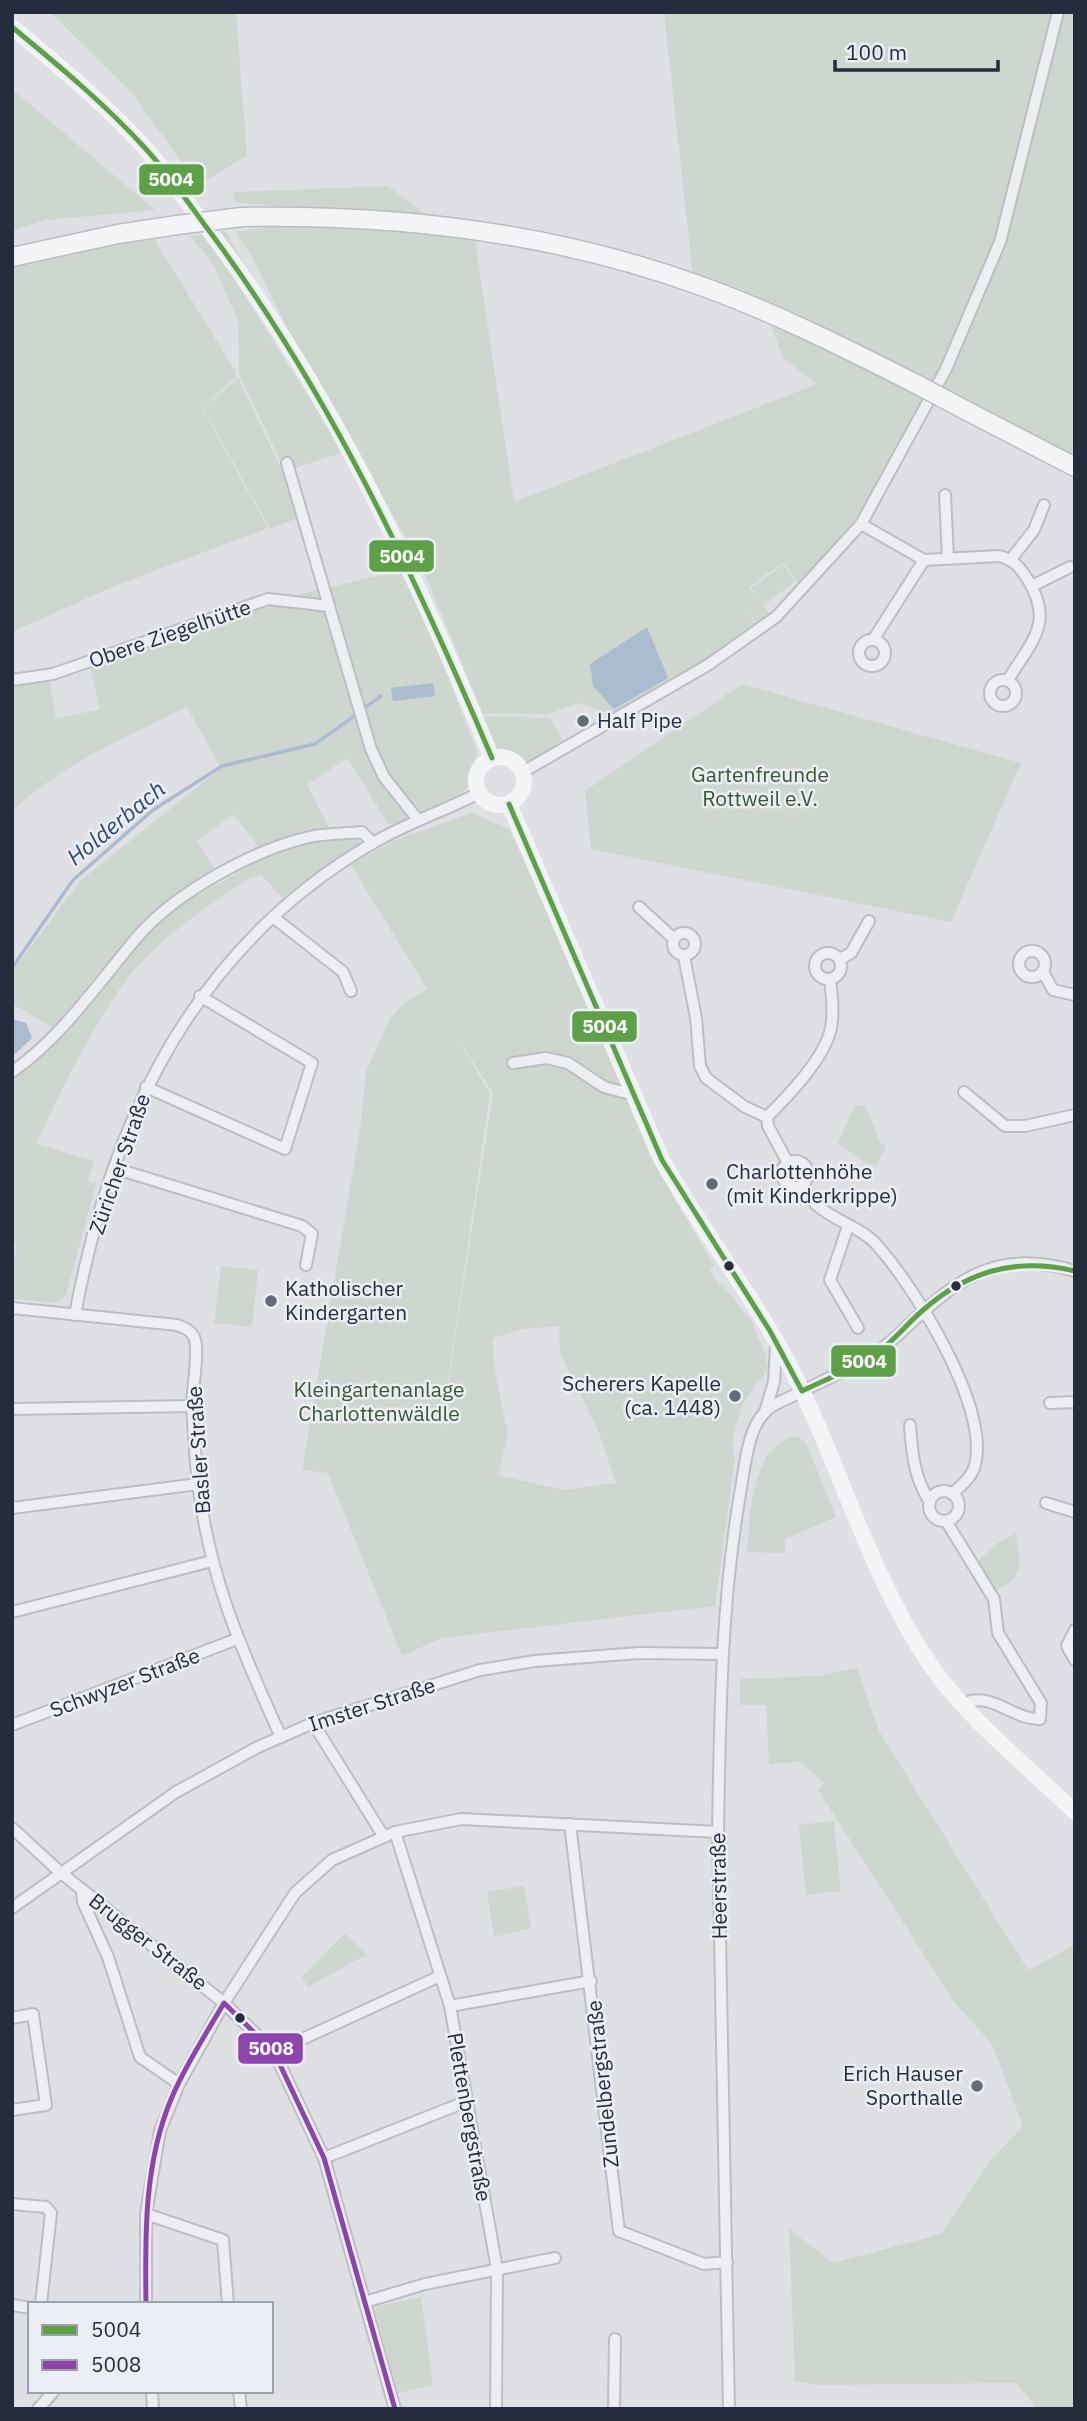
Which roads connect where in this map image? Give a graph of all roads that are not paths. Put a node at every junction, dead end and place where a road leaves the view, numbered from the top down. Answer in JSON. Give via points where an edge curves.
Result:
{"nodes":[{"id":1,"x":1058,"y":12,"type":"edge"},
{"id":2,"x":12,"y":27,"type":"edge"},
{"id":3,"x":12,"y":257,"type":"edge"},
{"id":4,"x":287,"y":463,"type":"dead end"},
{"id":5,"x":1075,"y":467,"type":"edge"},
{"id":6,"x":945,"y":495,"type":"dead end"},
{"id":7,"x":1044,"y":505,"type":"dead end"},
{"id":8,"x":861,"y":524,"type":"junction"},
{"id":9,"x":948,"y":558,"type":"junction"},
{"id":10,"x":1011,"y":559,"type":"junction"},
{"id":11,"x":924,"y":560,"type":"junction"},
{"id":12,"x":1070,"y":567,"type":"dead end"},
{"id":13,"x":1032,"y":586,"type":"junction"},
{"id":14,"x":329,"y":606,"type":"junction"},
{"id":15,"x":873,"y":640,"type":"dead end"},
{"id":16,"x":12,"y":680,"type":"edge"},
{"id":17,"x":1008,"y":680,"type":"dead end"},
{"id":18,"x":492,"y":758,"type":"junction"},
{"id":19,"x":523,"y":772,"type":"junction"},
{"id":20,"x":479,"y":793,"type":"junction"},
{"id":21,"x":509,"y":804,"type":"junction"},
{"id":22,"x":418,"y":820,"type":"junction"},
{"id":23,"x":373,"y":843,"type":"junction"},
{"id":24,"x":639,"y":907,"type":"dead end"},
{"id":25,"x":274,"y":917,"type":"junction"},
{"id":26,"x":869,"y":921,"type":"dead end"},
{"id":27,"x":674,"y":939,"type":"junction"},
{"id":28,"x":684,"y":956,"type":"junction"},
{"id":29,"x":840,"y":960,"type":"junction"},
{"id":30,"x":1043,"y":972,"type":"dead end"},
{"id":31,"x":830,"y":979,"type":"junction"},
{"id":32,"x":351,"y":990,"type":"dead end"},
{"id":33,"x":1075,"y":995,"type":"edge"},
{"id":34,"x":200,"y":996,"type":"junction"},
{"id":35,"x":513,"y":1063,"type":"dead end"},
{"id":36,"x":12,"y":1072,"type":"edge"},
{"id":37,"x":146,"y":1087,"type":"junction"},
{"id":38,"x":964,"y":1092,"type":"dead end"},
{"id":39,"x":631,"y":1094,"type":"junction"},
{"id":40,"x":1075,"y":1115,"type":"edge"},
{"id":41,"x":767,"y":1117,"type":"junction"},
{"id":42,"x":788,"y":1163,"type":"junction"},
{"id":43,"x":114,"y":1168,"type":"junction"},
{"id":44,"x":800,"y":1186,"type":"junction"},
{"id":45,"x":848,"y":1226,"type":"junction"},
{"id":46,"x":306,"y":1265,"type":"dead end"},
{"id":47,"x":1075,"y":1271,"type":"edge"},
{"id":48,"x":12,"y":1308,"type":"edge"},
{"id":49,"x":923,"y":1310,"type":"junction"},
{"id":50,"x":75,"y":1315,"type":"junction"},
{"id":51,"x":858,"y":1328,"type":"dead end"},
{"id":52,"x":776,"y":1343,"type":"junction"},
{"id":53,"x":802,"y":1391,"type":"junction"},
{"id":54,"x":1075,"y":1402,"type":"edge"},
{"id":55,"x":1050,"y":1403,"type":"dead end"},
{"id":56,"x":192,"y":1406,"type":"junction"},
{"id":57,"x":12,"y":1409,"type":"edge"},
{"id":58,"x":765,"y":1412,"type":"junction"},
{"id":59,"x":910,"y":1425,"type":"dead end"},
{"id":60,"x":198,"y":1484,"type":"junction"},
{"id":61,"x":952,"y":1494,"type":"junction"},
{"id":62,"x":930,"y":1502,"type":"junction"},
{"id":63,"x":1046,"y":1503,"type":"dead end"},
{"id":64,"x":12,"y":1508,"type":"edge"},
{"id":65,"x":1075,"y":1512,"type":"edge"},
{"id":66,"x":946,"y":1521,"type":"junction"},
{"id":67,"x":212,"y":1562,"type":"junction"},
{"id":68,"x":12,"y":1612,"type":"edge"},
{"id":69,"x":1075,"y":1630,"type":"edge"},
{"id":70,"x":237,"y":1639,"type":"junction"},
{"id":71,"x":722,"y":1654,"type":"junction"},
{"id":72,"x":1075,"y":1660,"type":"edge"},
{"id":73,"x":963,"y":1704,"type":"junction"},
{"id":74,"x":313,"y":1723,"type":"junction"},
{"id":75,"x":12,"y":1725,"type":"edge"},
{"id":76,"x":281,"y":1737,"type":"junction"},
{"id":77,"x":1075,"y":1812,"type":"edge"},
{"id":78,"x":570,"y":1824,"type":"junction"},
{"id":79,"x":12,"y":1828,"type":"edge"},
{"id":80,"x":718,"y":1832,"type":"junction"},
{"id":81,"x":389,"y":1834,"type":"junction"},
{"id":82,"x":60,"y":1872,"type":"junction"},
{"id":83,"x":82,"y":1890,"type":"junction"},
{"id":84,"x":12,"y":1908,"type":"edge"},
{"id":85,"x":440,"y":1976,"type":"junction"},
{"id":86,"x":591,"y":1981,"type":"junction"},
{"id":87,"x":224,"y":2003,"type":"junction"},
{"id":88,"x":450,"y":2006,"type":"junction"},
{"id":89,"x":12,"y":2018,"type":"edge"},
{"id":90,"x":274,"y":2052,"type":"junction"},
{"id":91,"x":179,"y":2084,"type":"junction"},
{"id":92,"x":465,"y":2102,"type":"junction"},
{"id":93,"x":12,"y":2110,"type":"edge"},
{"id":94,"x":324,"y":2158,"type":"junction"},
{"id":95,"x":12,"y":2204,"type":"edge"},
{"id":96,"x":146,"y":2214,"type":"junction"},
{"id":97,"x":555,"y":2258,"type":"dead end"},
{"id":98,"x":727,"y":2262,"type":"junction"},
{"id":99,"x":497,"y":2269,"type":"junction"},
{"id":100,"x":41,"y":2302,"type":"edge"},
{"id":101,"x":146,"y":2302,"type":"edge"},
{"id":102,"x":229,"y":2302,"type":"edge"},
{"id":103,"x":365,"y":2302,"type":"junction"},
{"id":104,"x":615,"y":2339,"type":"dead end"},
{"id":105,"x":52,"y":2393,"type":"edge"},
{"id":106,"x":38,"y":2409,"type":"edge"},
{"id":107,"x":395,"y":2409,"type":"edge"},
{"id":108,"x":496,"y":2409,"type":"edge"},
{"id":109,"x":614,"y":2409,"type":"edge"},
{"id":110,"x":729,"y":2409,"type":"edge"}],
"edges":[{"from":1,"to":8,"type":"street","via":[[1000,242],[947,369]]},
{"from":2,"to":18,"type":"main road","via":[[146,149],[277,324],[345,437]]},
{"from":3,"to":5,"type":"main road","bridge":true,"via":[[118,234],[242,218],[385,218],[551,243],[701,286],[837,344]]},
{"from":4,"to":14,"type":"street"},
{"from":6,"to":9,"type":"street"},
{"from":7,"to":10,"type":"street","via":[[1034,530]]},
{"from":8,"to":11,"type":"street"},
{"from":8,"to":19,"type":"street","via":[[776,617],[708,665]]},
{"from":9,"to":10,"type":"street"},
{"from":9,"to":11,"type":"street"},
{"from":10,"to":13,"type":"street"},
{"from":11,"to":15,"type":"street"},
{"from":12,"to":13,"type":"street"},
{"from":13,"to":17,"type":"street","via":[[1042,617],[1039,629]]},
{"from":14,"to":16,"type":"street","name":"Obere Ziegelhütte","via":[[268,600],[53,674]]},
{"from":14,"to":22,"type":"street","via":[[371,749],[384,777]]},
{"from":18,"to":19,"type":"main road","via":[[506,757]]},
{"from":18,"to":20,"type":"main road","via":[[484,762],[476,777]]},
{"from":19,"to":21,"type":"main road","via":[[523,791]]},
{"from":20,"to":21,"type":"main road","via":[[492,804]]},
{"from":20,"to":22,"type":"street","name":"Züricher Straße"},
{"from":21,"to":39,"type":"main road"},
{"from":22,"to":23,"type":"street","name":"Züricher Straße"},
{"from":23,"to":25,"type":"street","name":"Züricher Straße"},
{"from":23,"to":36,"type":"street","via":[[362,832],[312,836],[213,877],[142,932],[56,1037]]},
{"from":24,"to":27,"type":"street"},
{"from":25,"to":32,"type":"street","via":[[343,972]]},
{"from":25,"to":34,"type":"street","name":"Züricher Straße","via":[[248,939]]},
{"from":26,"to":29,"type":"street","via":[[851,953]]},
{"from":27,"to":28,"type":"street","via":[[674,950]]},
{"from":27,"to":28,"type":"street","via":[[682,933],[693,937],[694,951]]},
{"from":28,"to":41,"type":"street","via":[[700,1066],[706,1078]]},
{"from":29,"to":31,"type":"street","via":[[840,972]]},
{"from":29,"to":31,"type":"street","via":[[824,953],[815,962],[818,974]]},
{"from":30,"to":33,"type":"street","via":[[1053,990]]},
{"from":31,"to":41,"type":"street","via":[[831,1031],[801,1084]]},
{"from":34,"to":37,"type":"street","name":"Züricher Straße"},
{"from":34,"to":37,"type":"street","via":[[312,1063],[285,1149]]},
{"from":35,"to":39,"type":"street","via":[[546,1058],[568,1063],[604,1087]]},
{"from":37,"to":43,"type":"street","name":"Züricher Straße"},
{"from":38,"to":40,"type":"street","via":[[1005,1125],[1025,1126]]},
{"from":39,"to":52,"type":"main road","via":[[688,1207]]},
{"from":41,"to":42,"type":"street"},
{"from":42,"to":44,"type":"street","via":[[783,1179],[792,1187]]},
{"from":42,"to":44,"type":"street","via":[[796,1161],[807,1168],[808,1176]]},
{"from":43,"to":46,"type":"street","via":[[302,1226],[312,1234]]},
{"from":43,"to":50,"type":"street","name":"Züricher Straße"},
{"from":44,"to":45,"type":"street","via":[[818,1206]]},
{"from":45,"to":49,"type":"street","via":[[874,1241]]},
{"from":45,"to":51,"type":"street","via":[[830,1280]]},
{"from":47,"to":49,"type":"street","via":[[1049,1263],[1003,1266],[960,1281]]},
{"from":48,"to":50,"type":"street","name":"Basler Straße"},
{"from":49,"to":53,"type":"street","via":[[878,1352]]},
{"from":49,"to":61,"type":"street","via":[[970,1406],[975,1465],[966,1482]]},
{"from":50,"to":56,"type":"street","name":"Basler Straße","via":[[189,1329],[195,1339]]},
{"from":52,"to":53,"type":"main road"},
{"from":52,"to":58,"type":"street","name":"Heerstraße","via":[[774,1382]]},
{"from":53,"to":58,"type":"street"},
{"from":53,"to":73,"type":"main road","via":[[894,1605],[928,1661]]},
{"from":54,"to":55,"type":"street"},
{"from":56,"to":57,"type":"street"},
{"from":56,"to":60,"type":"street","name":"Basler Straße"},
{"from":58,"to":71,"type":"street","name":"Heerstraße","via":[[753,1436],[743,1476]]},
{"from":59,"to":62,"type":"street","via":[[914,1466]]},
{"from":60,"to":64,"type":"street"},
{"from":60,"to":67,"type":"street","name":"Basler Straße"},
{"from":61,"to":62,"type":"street","via":[[939,1492]]},
{"from":61,"to":66,"type":"street","via":[[959,1507]]},
{"from":62,"to":66,"type":"street","via":[[932,1514]]},
{"from":63,"to":65,"type":"street"},
{"from":66,"to":73,"type":"street","via":[[994,1599],[998,1633],[1041,1703],[1040,1719],[1022,1717],[993,1702]]},
{"from":67,"to":68,"type":"street"},
{"from":67,"to":70,"type":"street","name":"Basler Straße"},
{"from":69,"to":72,"type":"street","via":[[1067,1646]]},
{"from":70,"to":75,"type":"street","name":"Schwyzer Straße"},
{"from":70,"to":76,"type":"street","name":"Basler Straße"},
{"from":71,"to":74,"type":"street","name":"Imster Straße","via":[[639,1653],[481,1670]]},
{"from":71,"to":80,"type":"street","name":"Heerstraße"},
{"from":73,"to":77,"type":"main road"},
{"from":74,"to":76,"type":"street","name":"Imster Straße"},
{"from":74,"to":81,"type":"street","name":"Plettenbergstraße"},
{"from":76,"to":82,"type":"street","name":"Imster Straße","via":[[176,1793]]},
{"from":78,"to":80,"type":"street"},
{"from":78,"to":81,"type":"street","via":[[461,1819]]},
{"from":78,"to":86,"type":"street","name":"Zundelbergstraße"},
{"from":79,"to":82,"type":"street"},
{"from":80,"to":98,"type":"street","name":"Heerstraße"},
{"from":81,"to":85,"type":"street","name":"Plettenbergstraße"},
{"from":81,"to":87,"type":"street","via":[[332,1860],[295,1893]]},
{"from":82,"to":83,"type":"street","name":"Brugger Straße"},
{"from":82,"to":84,"type":"street","name":"Imster Straße"},
{"from":83,"to":87,"type":"street","name":"Brugger Straße"},
{"from":83,"to":91,"type":"street","name":"Brugger Straße","via":[[140,2057]]},
{"from":85,"to":88,"type":"street","name":"Plettenbergstraße"},
{"from":85,"to":90,"type":"street"},
{"from":86,"to":88,"type":"street"},
{"from":86,"to":98,"type":"street","name":"Zundelbergstraße","via":[[619,2231],[704,2264]]},
{"from":87,"to":90,"type":"street","name":"Brugger Straße"},
{"from":87,"to":91,"type":"street"},
{"from":88,"to":92,"type":"street","name":"Plettenbergstraße"},
{"from":89,"to":93,"type":"street","via":[[33,2014],[46,2105]]},
{"from":90,"to":94,"type":"street","name":"Brugger Straße"},
{"from":91,"to":96,"type":"street","via":[[160,2131]]},
{"from":92,"to":94,"type":"street"},
{"from":92,"to":99,"type":"street","name":"Plettenbergstraße"},
{"from":94,"to":103,"type":"street","name":"Brugger Straße"},
{"from":95,"to":100,"type":"street","via":[[46,2207],[51,2213]]},
{"from":96,"to":101,"type":"street"},
{"from":96,"to":102,"type":"street","via":[[223,2240]]},
{"from":97,"to":99,"type":"street"},
{"from":98,"to":110,"type":"street","name":"Heerstraße"},
{"from":99,"to":103,"type":"street"},
{"from":99,"to":108,"type":"street","name":"Plettenbergstraße"},
{"from":103,"to":107,"type":"street","name":"Brugger Straße"},
{"from":104,"to":109,"type":"street"},
{"from":105,"to":106,"type":"street"}]}
